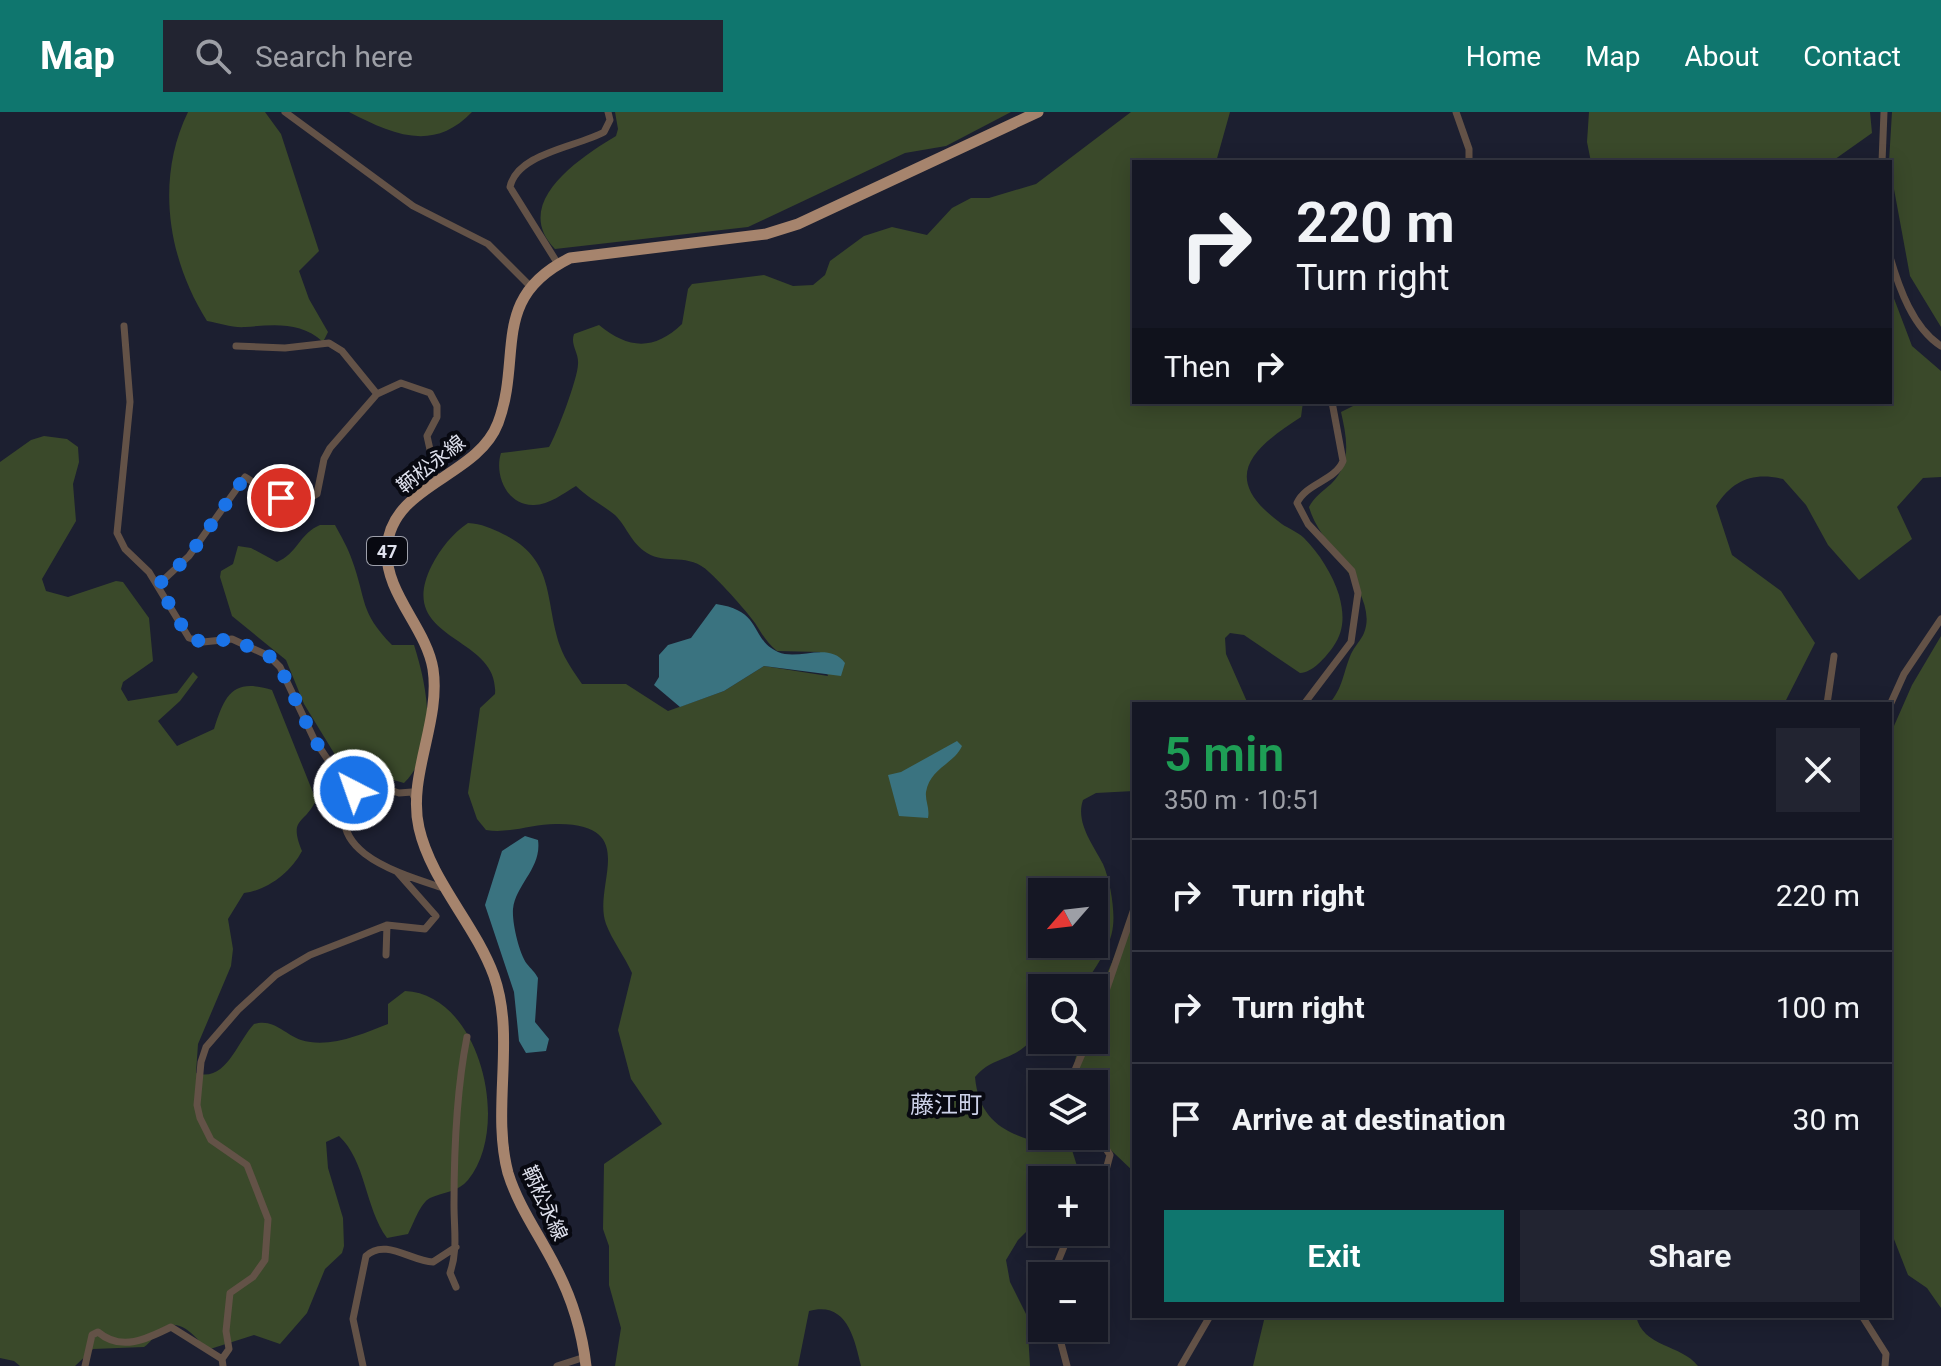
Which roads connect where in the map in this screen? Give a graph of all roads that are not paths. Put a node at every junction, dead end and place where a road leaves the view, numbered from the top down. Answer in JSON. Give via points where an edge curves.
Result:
{"nodes":[{"id":1,"x":285,"y":112,"type":"edge"},
{"id":2,"x":608,"y":112,"type":"edge"},
{"id":3,"x":1038,"y":112,"type":"edge"},
{"id":4,"x":1456,"y":112,"type":"edge"},
{"id":5,"x":1884,"y":112,"type":"edge"},
{"id":6,"x":1469,"y":160,"type":"edge"},
{"id":7,"x":1882,"y":160,"type":"edge"},
{"id":8,"x":1892,"y":262,"type":"edge"},
{"id":9,"x":558,"y":264,"type":"junction"},
{"id":10,"x":530,"y":286,"type":"junction"},
{"id":11,"x":124,"y":326,"type":"dead end"},
{"id":12,"x":236,"y":346,"type":"dead end"},
{"id":13,"x":1941,"y":346,"type":"edge"},
{"id":14,"x":377,"y":394,"type":"junction"},
{"id":15,"x":1332,"y":404,"type":"edge"},
{"id":16,"x":437,"y":481,"type":"junction"},
{"id":17,"x":158,"y":585,"type":"junction"},
{"id":18,"x":1941,"y":619,"type":"edge"},
{"id":19,"x":1834,"y":656,"type":"dead end"},
{"id":20,"x":1306,"y":702,"type":"edge"},
{"id":21,"x":1827,"y":702,"type":"edge"},
{"id":22,"x":1891,"y":702,"type":"edge"},
{"id":23,"x":354,"y":790,"type":"junction"},
{"id":24,"x":417,"y":803,"type":"junction"},
{"id":25,"x":398,"y":873,"type":"junction"},
{"id":26,"x":449,"y":889,"type":"junction"},
{"id":27,"x":1132,"y":915,"type":"edge"},
{"id":28,"x":387,"y":925,"type":"junction"},
{"id":29,"x":386,"y":955,"type":"dead end"},
{"id":30,"x":1108,"y":985,"type":"edge"},
{"id":31,"x":467,"y":1037,"type":"dead end"},
{"id":32,"x":456,"y":1247,"type":"junction"},
{"id":33,"x":456,"y":1287,"type":"dead end"},
{"id":34,"x":1209,"y":1318,"type":"edge"},
{"id":35,"x":1863,"y":1318,"type":"edge"},
{"id":36,"x":1061,"y":1342,"type":"edge"},
{"id":37,"x":586,"y":1362,"type":"edge"},
{"id":38,"x":222,"y":1363,"type":"edge"},
{"id":39,"x":85,"y":1366,"type":"edge"},
{"id":40,"x":363,"y":1366,"type":"edge"},
{"id":41,"x":557,"y":1366,"type":"edge"},
{"id":42,"x":1067,"y":1366,"type":"edge"},
{"id":43,"x":1181,"y":1366,"type":"edge"},
{"id":44,"x":1885,"y":1366,"type":"edge"}],
"edges":[{"from":1,"to":10,"type":"street","via":[[413,206],[488,244]]},
{"from":2,"to":9,"type":"street","via":[[604,132],[535,159],[511,181]]},
{"from":3,"to":9,"type":"main road","name":"鞆松永線","number":"47","via":[[798,224],[766,234],[570,258]]},
{"from":4,"to":6,"type":"street"},
{"from":5,"to":7,"type":"street"},
{"from":8,"to":13,"type":"street","via":[[1912,313],[1927,337]]},
{"from":9,"to":10,"type":"main road","name":"鞆松永線","number":"47"},
{"from":10,"to":16,"type":"main road","name":"鞆松永線","number":"47","via":[[514,319],[497,424],[480,449]]},
{"from":11,"to":17,"type":"street","via":[[130,402],[117,533]]},
{"from":12,"to":14,"type":"street","via":[[329,343]]},
{"from":14,"to":16,"type":"street","via":[[401,383],[430,393],[437,417],[427,436]]},
{"from":14,"to":17,"type":"street","via":[[330,448],[317,494],[297,502],[245,477],[189,556]]},
{"from":15,"to":20,"type":"street","via":[[1343,461],[1297,503],[1308,524],[1352,571],[1358,593],[1351,642]]},
{"from":16,"to":24,"type":"main road","name":"鞆松永線","number":"47","via":[[398,513],[387,548],[392,580],[433,666],[434,698]]},
{"from":17,"to":23,"type":"street","via":[[189,638],[246,643],[280,667],[314,739]]},
{"from":18,"to":22,"type":"street"},
{"from":19,"to":21,"type":"street"},
{"from":23,"to":24,"type":"street","via":[[368,783],[412,792]]},
{"from":23,"to":25,"type":"street","via":[[346,808],[347,830],[357,848]]},
{"from":24,"to":26,"type":"main road","name":"鞆松永線","number":"47","via":[[426,850]]},
{"from":25,"to":26,"type":"street"},
{"from":25,"to":28,"type":"street","via":[[436,916],[425,929]]},
{"from":26,"to":37,"type":"main road","name":"鞆松永線","number":"47","via":[[475,931],[495,979],[501,1026],[501,1138],[509,1174],[574,1305]]},
{"from":27,"to":30,"type":"street"},
{"from":28,"to":29,"type":"street"},
{"from":28,"to":38,"type":"street","via":[[310,955],[276,975],[213,1037],[203,1055],[200,1118],[211,1140],[247,1165],[268,1219],[265,1260],[253,1277],[230,1293],[229,1349]]},
{"from":31,"to":32,"type":"street","via":[[459,1078]]},
{"from":32,"to":33,"type":"street","via":[[450,1273]]},
{"from":32,"to":40,"type":"street","via":[[433,1262],[390,1249],[366,1256],[353,1319]]},
{"from":34,"to":43,"type":"street"},
{"from":35,"to":44,"type":"street","via":[[1886,1354]]},
{"from":36,"to":42,"type":"street"},
{"from":37,"to":41,"type":"street"},
{"from":38,"to":39,"type":"street","via":[[171,1327],[131,1342],[105,1339],[98,1332],[92,1335]]}]}
